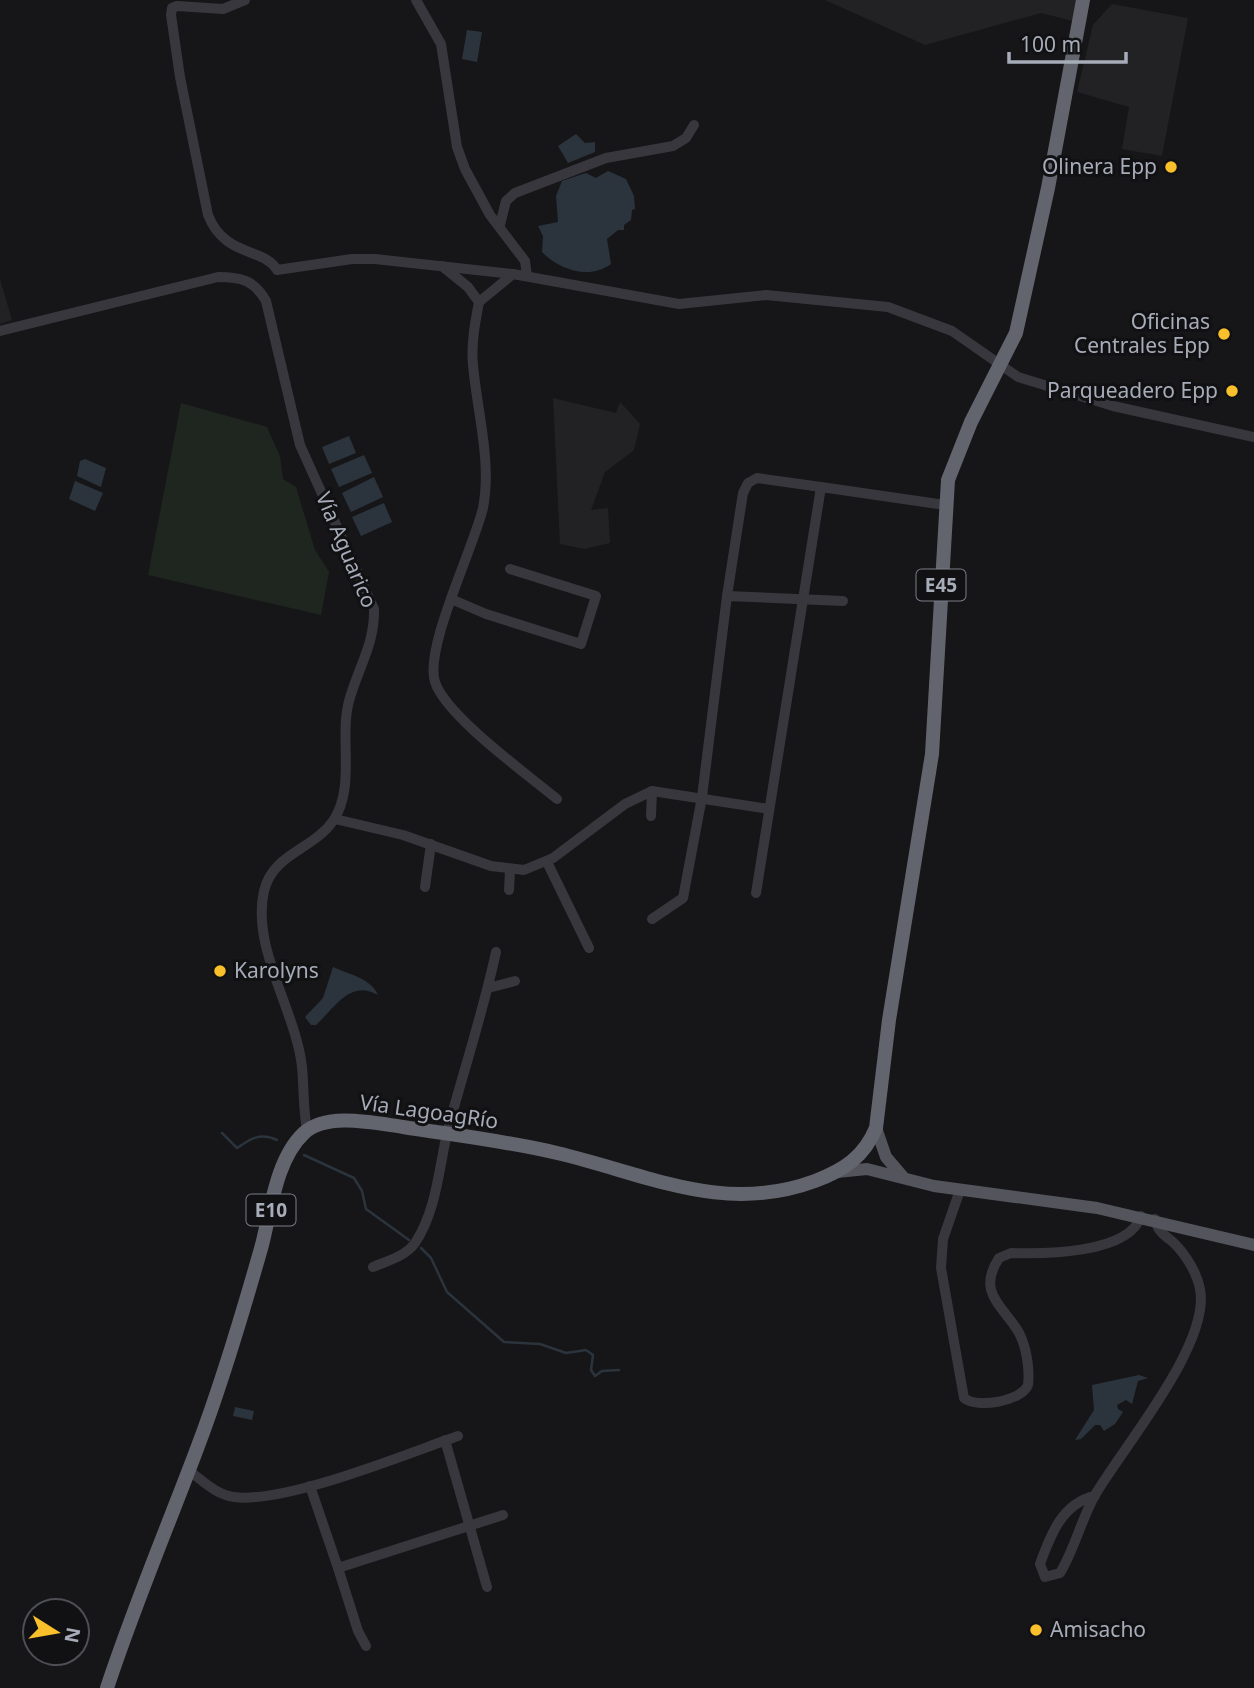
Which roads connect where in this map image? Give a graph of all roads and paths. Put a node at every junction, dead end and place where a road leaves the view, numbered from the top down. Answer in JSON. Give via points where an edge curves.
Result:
{"nodes":[{"id":1,"x":245,"y":0,"type":"edge"},
{"id":2,"x":416,"y":0,"type":"edge"},
{"id":3,"x":1083,"y":0,"type":"edge"},
{"id":4,"x":169,"y":4,"type":"edge"},
{"id":5,"x":694,"y":125,"type":"dead end"},
{"id":6,"x":500,"y":225,"type":"junction"},
{"id":7,"x":440,"y":265,"type":"junction"},
{"id":8,"x":513,"y":274,"type":"junction"},
{"id":9,"x":527,"y":276,"type":"junction"},
{"id":10,"x":479,"y":302,"type":"junction"},
{"id":11,"x":0,"y":331,"type":"edge"},
{"id":12,"x":1000,"y":365,"type":"junction"},
{"id":13,"x":1254,"y":437,"type":"edge"},
{"id":14,"x":821,"y":487,"type":"junction"},
{"id":15,"x":945,"y":505,"type":"junction"},
{"id":16,"x":509,"y":569,"type":"dead end"},
{"id":17,"x":727,"y":596,"type":"junction"},
{"id":18,"x":451,"y":599,"type":"junction"},
{"id":19,"x":804,"y":600,"type":"junction"},
{"id":20,"x":843,"y":601,"type":"dead end"},
{"id":21,"x":652,"y":791,"type":"junction"},
{"id":22,"x":702,"y":797,"type":"junction"},
{"id":23,"x":557,"y":799,"type":"dead end"},
{"id":24,"x":769,"y":809,"type":"junction"},
{"id":25,"x":651,"y":816,"type":"dead end"},
{"id":26,"x":335,"y":819,"type":"junction"},
{"id":27,"x":431,"y":844,"type":"junction"},
{"id":28,"x":547,"y":862,"type":"junction"},
{"id":29,"x":510,"y":870,"type":"junction"},
{"id":30,"x":425,"y":887,"type":"dead end"},
{"id":31,"x":509,"y":890,"type":"dead end"},
{"id":32,"x":757,"y":893,"type":"dead end"},
{"id":33,"x":652,"y":919,"type":"dead end"},
{"id":34,"x":589,"y":947,"type":"dead end"},
{"id":35,"x":496,"y":952,"type":"dead end"},
{"id":36,"x":515,"y":981,"type":"dead end"},
{"id":37,"x":488,"y":988,"type":"junction"},
{"id":38,"x":876,"y":1128,"type":"junction"},
{"id":39,"x":307,"y":1130,"type":"junction"},
{"id":40,"x":447,"y":1134,"type":"junction"},
{"id":41,"x":837,"y":1172,"type":"junction"},
{"id":42,"x":903,"y":1177,"type":"junction"},
{"id":43,"x":960,"y":1190,"type":"junction"},
{"id":44,"x":1141,"y":1216,"type":"junction"},
{"id":45,"x":1155,"y":1219,"type":"junction"},
{"id":46,"x":1254,"y":1245,"type":"edge"},
{"id":47,"x":373,"y":1267,"type":"dead end"},
{"id":48,"x":458,"y":1436,"type":"dead end"},
{"id":49,"x":445,"y":1440,"type":"junction"},
{"id":50,"x":188,"y":1469,"type":"junction"},
{"id":51,"x":310,"y":1486,"type":"junction"},
{"id":52,"x":1095,"y":1496,"type":"junction"},
{"id":53,"x":503,"y":1516,"type":"dead end"},
{"id":54,"x":470,"y":1527,"type":"junction"},
{"id":55,"x":338,"y":1568,"type":"junction"},
{"id":56,"x":487,"y":1587,"type":"dead end"},
{"id":57,"x":366,"y":1646,"type":"dead end"},
{"id":58,"x":107,"y":1688,"type":"edge"}],
"edges":[{"from":1,"to":4,"type":"street","via":[[223,9]]},
{"from":2,"to":6,"type":"street","via":[[440,44],[457,147],[465,169]]},
{"from":3,"to":12,"type":"highway","number":"E45","via":[[1035,251],[1016,333]]},
{"from":4,"to":7,"type":"street","via":[[214,230],[247,254],[270,260],[277,270],[352,259]]},
{"from":5,"to":6,"type":"street","via":[[686,138],[673,146],[606,158],[515,193],[506,201]]},
{"from":6,"to":9,"type":"street","via":[[525,261]]},
{"from":7,"to":8,"type":"street"},
{"from":7,"to":10,"type":"street"},
{"from":8,"to":9,"type":"street"},
{"from":8,"to":10,"type":"street"},
{"from":9,"to":12,"type":"street","via":[[678,304],[766,295],[888,307],[952,331]]},
{"from":10,"to":18,"type":"street","via":[[472,349],[484,498]]},
{"from":11,"to":26,"type":"street","name":"Vía Aguarico","via":[[218,277],[258,287],[266,301],[300,444],[374,609],[375,630],[349,701],[344,784]]},
{"from":12,"to":13,"type":"street","via":[[1018,377],[1112,407]]},
{"from":12,"to":15,"type":"highway","number":"E45","via":[[954,462]]},
{"from":14,"to":15,"type":"street"},
{"from":14,"to":17,"type":"street","via":[[757,478],[748,483]]},
{"from":14,"to":19,"type":"street"},
{"from":15,"to":38,"type":"highway","number":"E45","via":[[932,754]]},
{"from":16,"to":18,"type":"street","via":[[596,596],[582,644]]},
{"from":17,"to":19,"type":"street"},
{"from":17,"to":22,"type":"street"},
{"from":18,"to":23,"type":"street","via":[[434,668],[438,689],[463,719]]},
{"from":19,"to":20,"type":"street"},
{"from":19,"to":24,"type":"street"},
{"from":21,"to":22,"type":"street"},
{"from":21,"to":25,"type":"street"},
{"from":21,"to":28,"type":"street","via":[[625,804]]},
{"from":22,"to":24,"type":"street"},
{"from":22,"to":33,"type":"street","via":[[683,898]]},
{"from":24,"to":32,"type":"street"},
{"from":26,"to":27,"type":"street"},
{"from":26,"to":39,"type":"street","via":[[271,873],[262,911],[264,937],[302,1066],[301,1099]]},
{"from":27,"to":29,"type":"street"},
{"from":27,"to":30,"type":"street"},
{"from":28,"to":29,"type":"street"},
{"from":28,"to":34,"type":"street"},
{"from":29,"to":31,"type":"street"},
{"from":35,"to":37,"type":"street"},
{"from":36,"to":37,"type":"street"},
{"from":37,"to":40,"type":"street"},
{"from":38,"to":41,"type":"highway","number":"E45","via":[[861,1154]]},
{"from":38,"to":42,"type":"main road","via":[[886,1157]]},
{"from":39,"to":40,"type":"highway","name":"Vía LagoagRío","via":[[344,1122]]},
{"from":39,"to":50,"type":"highway","number":"E10","via":[[294,1143],[284,1166],[238,1325]]},
{"from":40,"to":41,"type":"highway","name":"Vía LagoagRío","via":[[553,1152],[644,1178],[732,1195],[775,1193]]},
{"from":40,"to":47,"type":"street","via":[[436,1189],[414,1244],[395,1259]]},
{"from":41,"to":42,"type":"main road","via":[[867,1169]]},
{"from":42,"to":43,"type":"main road"},
{"from":43,"to":44,"type":"main road","via":[[1044,1198]]},
{"from":43,"to":44,"type":"street","via":[[943,1239],[941,1268],[964,1398],[979,1405],[1020,1394],[1028,1385],[1020,1334],[998,1306],[990,1285],[999,1258],[1011,1253],[1101,1247],[1134,1228]]},
{"from":44,"to":45,"type":"main road"},
{"from":45,"to":46,"type":"main road"},
{"from":45,"to":52,"type":"street","via":[[1160,1233],[1183,1254],[1195,1274],[1201,1304],[1198,1322],[1153,1409]]},
{"from":48,"to":49,"type":"street"},
{"from":49,"to":51,"type":"street"},
{"from":49,"to":54,"type":"street"},
{"from":50,"to":51,"type":"street","via":[[221,1494],[235,1498]]},
{"from":50,"to":58,"type":"highway","number":"E10"},
{"from":51,"to":55,"type":"street"},
{"from":52,"to":52,"type":"street","via":[[1060,1573],[1045,1577],[1040,1564],[1058,1523],[1080,1499]]},
{"from":53,"to":54,"type":"street"},
{"from":54,"to":55,"type":"street"},
{"from":54,"to":56,"type":"street"},
{"from":55,"to":57,"type":"street"}]}
